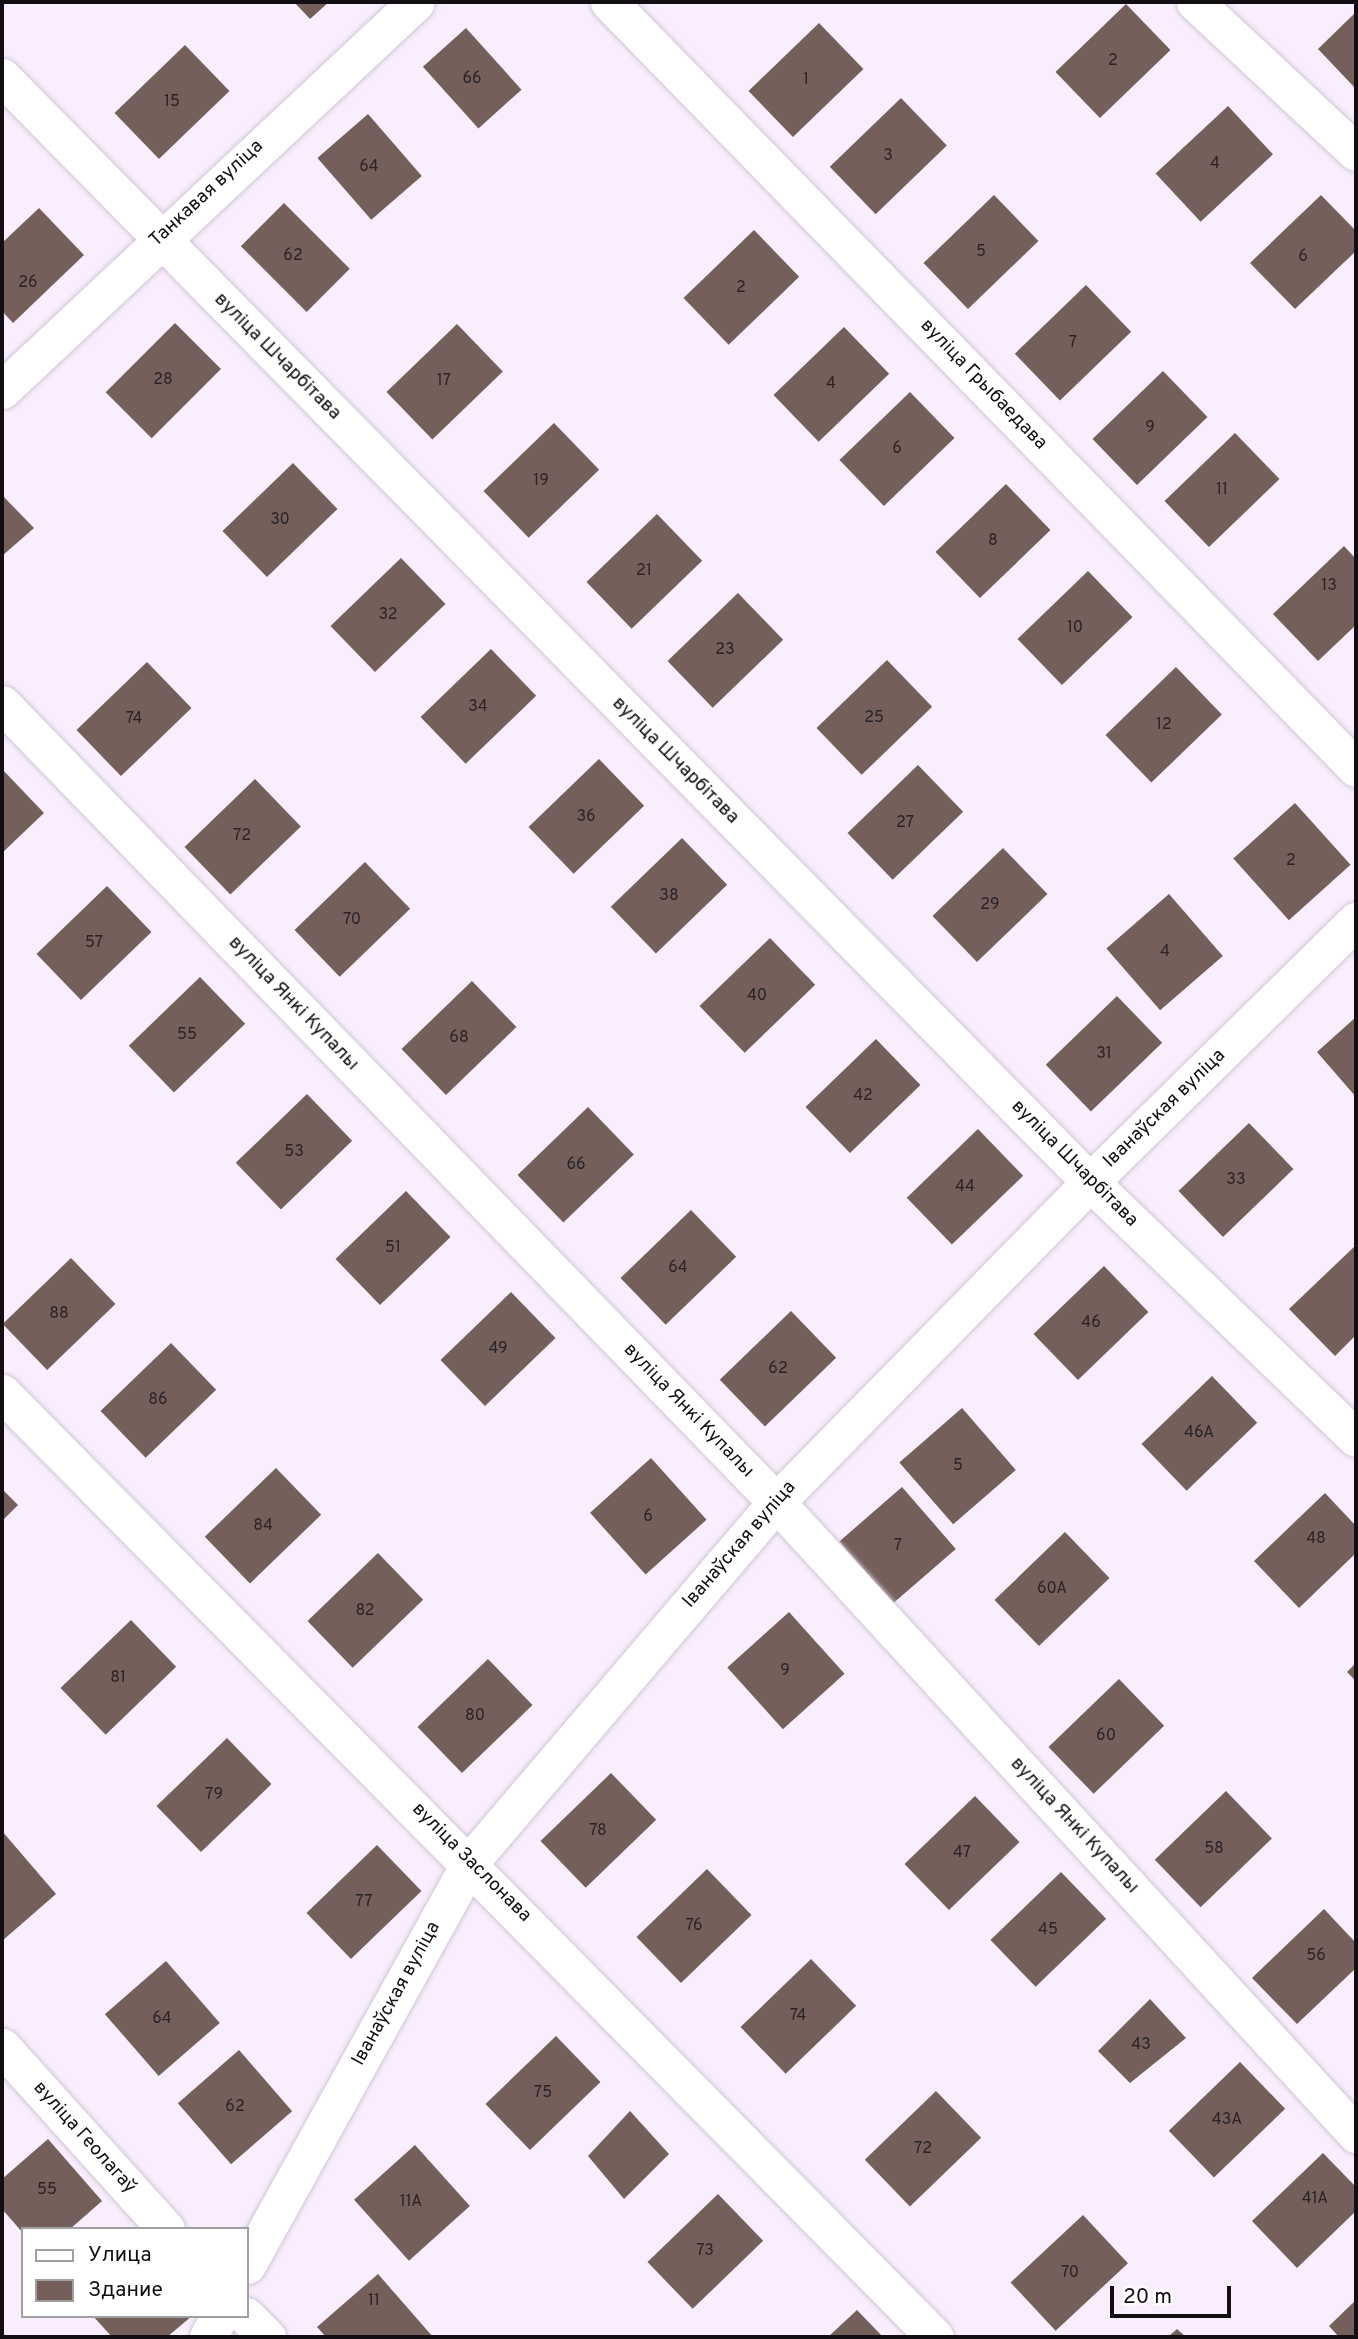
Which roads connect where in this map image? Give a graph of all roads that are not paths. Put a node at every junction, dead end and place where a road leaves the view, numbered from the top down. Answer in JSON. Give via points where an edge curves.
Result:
{"nodes":[{"id":1,"x":416,"y":2,"type":"edge"},
{"id":2,"x":609,"y":2,"type":"edge"},
{"id":3,"x":1195,"y":2,"type":"edge"},
{"id":4,"x":2,"y":77,"type":"edge"},
{"id":5,"x":1356,"y":152,"type":"edge"},
{"id":6,"x":159,"y":237,"type":"junction"},
{"id":7,"x":2,"y":390,"type":"edge"},
{"id":8,"x":2,"y":704,"type":"edge"},
{"id":9,"x":1356,"y":768,"type":"edge"},
{"id":10,"x":1356,"y":921,"type":"edge"},
{"id":11,"x":1090,"y":1182,"type":"junction"},
{"id":12,"x":2,"y":1393,"type":"edge"},
{"id":13,"x":1356,"y":1438,"type":"edge"},
{"id":14,"x":776,"y":1502,"type":"junction"},
{"id":15,"x":470,"y":1862,"type":"junction"},
{"id":16,"x":2,"y":2047,"type":"edge"},
{"id":17,"x":1356,"y":2134,"type":"edge"},
{"id":18,"x":164,"y":2227,"type":"edge"},
{"id":19,"x":248,"y":2263,"type":"edge"},
{"id":20,"x":218,"y":2318,"type":"edge"},
{"id":21,"x":248,"y":2318,"type":"edge"},
{"id":22,"x":208,"y":2337,"type":"edge"},
{"id":23,"x":267,"y":2337,"type":"edge"},
{"id":24,"x":935,"y":2337,"type":"edge"}],
"edges":[{"from":1,"to":6,"type":"street","name":"Танкавая вуліца"},
{"from":2,"to":9,"type":"street","name":"вуліца Грыбаедава"},
{"from":3,"to":5,"type":"street"},
{"from":4,"to":6,"type":"street","name":"вуліца Шчарбітава"},
{"from":6,"to":7,"type":"street","name":"Танкавая вуліца"},
{"from":6,"to":11,"type":"street","name":"вуліца Шчарбітава"},
{"from":8,"to":14,"type":"street","name":"вуліца Янкі Купалы"},
{"from":10,"to":11,"type":"street","name":"Іванаўская вуліца"},
{"from":11,"to":13,"type":"street","name":"вуліца Шчарбітава"},
{"from":11,"to":14,"type":"street","name":"Іванаўская вуліца"},
{"from":12,"to":15,"type":"street","name":"вуліца Заслонава"},
{"from":14,"to":15,"type":"street","name":"Іванаўская вуліца"},
{"from":14,"to":17,"type":"street","name":"вуліца Янкі Купалы"},
{"from":15,"to":19,"type":"street","name":"Іванаўская вуліца"},
{"from":15,"to":24,"type":"street","name":"вуліца Заслонава"},
{"from":16,"to":18,"type":"street","name":"вуліца Геолагаў"},
{"from":20,"to":22,"type":"street"},
{"from":21,"to":23,"type":"street"}]}
